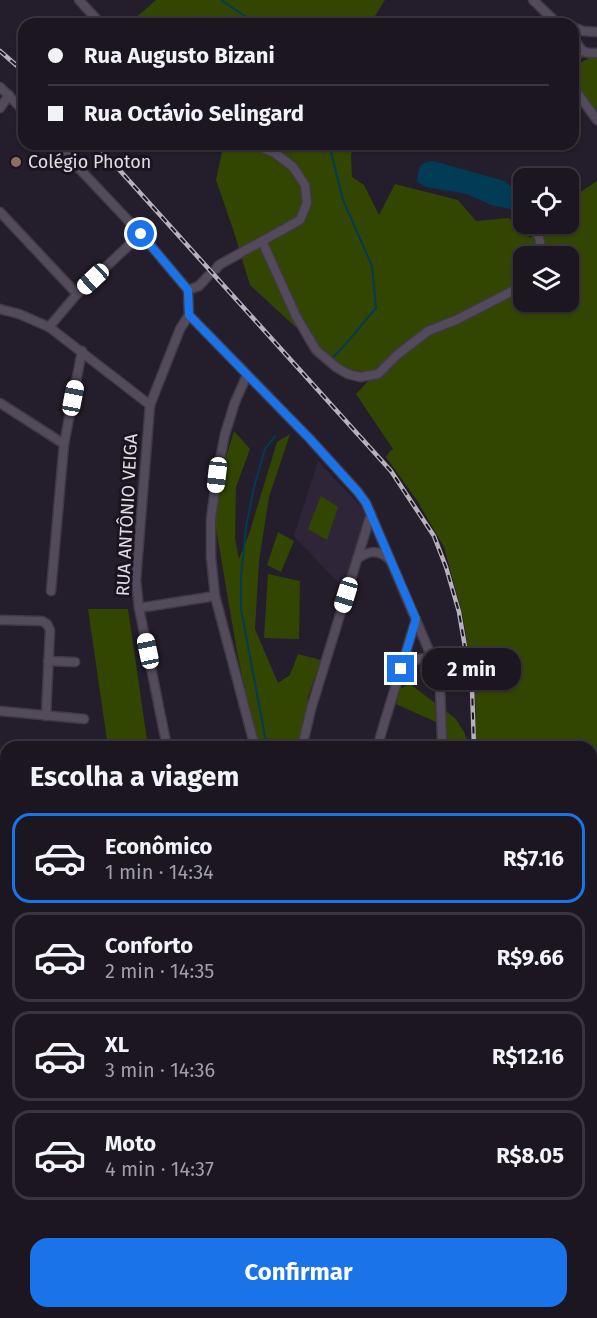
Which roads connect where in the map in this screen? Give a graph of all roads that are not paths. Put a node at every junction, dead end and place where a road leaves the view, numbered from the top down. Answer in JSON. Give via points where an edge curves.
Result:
{"nodes":[{"id":1,"x":79,"y":0,"type":"edge"},
{"id":2,"x":533,"y":0,"type":"edge"},
{"id":3,"x":96,"y":18,"type":"edge"},
{"id":4,"x":553,"y":18,"type":"edge"},
{"id":5,"x":579,"y":29,"type":"edge"},
{"id":6,"x":597,"y":32,"type":"edge"},
{"id":7,"x":579,"y":48,"type":"edge"},
{"id":8,"x":581,"y":50,"type":"junction"},
{"id":9,"x":579,"y":53,"type":"edge"},
{"id":10,"x":597,"y":53,"type":"edge"},
{"id":11,"x":0,"y":87,"type":"edge"},
{"id":12,"x":9,"y":95,"type":"junction"},
{"id":13,"x":579,"y":95,"type":"edge"},
{"id":14,"x":18,"y":105,"type":"edge"},
{"id":15,"x":0,"y":108,"type":"edge"},
{"id":16,"x":597,"y":120,"type":"edge"},
{"id":17,"x":62,"y":150,"type":"edge"},
{"id":18,"x":267,"y":150,"type":"edge"},
{"id":19,"x":0,"y":212,"type":"edge"},
{"id":20,"x":141,"y":234,"type":"junction"},
{"id":21,"x":262,"y":241,"type":"junction"},
{"id":22,"x":216,"y":269,"type":"dead end"},
{"id":23,"x":208,"y":276,"type":"dead end"},
{"id":24,"x":188,"y":290,"type":"junction"},
{"id":25,"x":513,"y":291,"type":"edge"},
{"id":26,"x":77,"y":294,"type":"junction"},
{"id":27,"x":0,"y":309,"type":"edge"},
{"id":28,"x":189,"y":315,"type":"junction"},
{"id":29,"x":49,"y":327,"type":"junction"},
{"id":30,"x":82,"y":351,"type":"junction"},
{"id":31,"x":247,"y":375,"type":"junction"},
{"id":32,"x":0,"y":403,"type":"edge"},
{"id":33,"x":150,"y":405,"type":"junction"},
{"id":34,"x":64,"y":444,"type":"junction"},
{"id":35,"x":371,"y":514,"type":"junction"},
{"id":36,"x":357,"y":560,"type":"junction"},
{"id":37,"x":391,"y":562,"type":"junction"},
{"id":38,"x":51,"y":591,"type":"dead end"},
{"id":39,"x":215,"y":596,"type":"junction"},
{"id":40,"x":139,"y":608,"type":"junction"},
{"id":41,"x":416,"y":619,"type":"junction"},
{"id":42,"x":0,"y":620,"type":"edge"},
{"id":43,"x":48,"y":661,"type":"junction"},
{"id":44,"x":75,"y":662,"type":"dead end"},
{"id":45,"x":434,"y":662,"type":"junction"},
{"id":46,"x":401,"y":669,"type":"junction"},
{"id":47,"x":0,"y":711,"type":"edge"},
{"id":48,"x":46,"y":716,"type":"junction"},
{"id":49,"x":84,"y":719,"type":"dead end"},
{"id":50,"x":442,"y":740,"type":"dead end"},
{"id":51,"x":166,"y":741,"type":"edge"},
{"id":52,"x":253,"y":741,"type":"edge"},
{"id":53,"x":303,"y":741,"type":"edge"},
{"id":54,"x":379,"y":741,"type":"edge"}],
"edges":[{"from":1,"to":3,"type":"street"},
{"from":2,"to":4,"type":"street"},
{"from":5,"to":6,"type":"street"},
{"from":7,"to":8,"type":"street"},
{"from":8,"to":9,"type":"street"},
{"from":8,"to":10,"type":"street"},
{"from":11,"to":12,"type":"street"},
{"from":12,"to":14,"type":"street"},
{"from":12,"to":15,"type":"street"},
{"from":13,"to":16,"type":"street"},
{"from":17,"to":20,"type":"street"},
{"from":18,"to":21,"type":"street","via":[[293,167],[305,185],[307,203],[300,220]]},
{"from":19,"to":26,"type":"street"},
{"from":20,"to":24,"type":"street"},
{"from":20,"to":26,"type":"street"},
{"from":21,"to":22,"type":"street"},
{"from":21,"to":25,"type":"street","via":[[316,350],[336,367],[360,377],[378,374],[428,331]]},
{"from":23,"to":24,"type":"street","via":[[199,286]]},
{"from":24,"to":28,"type":"street"},
{"from":26,"to":29,"type":"street"},
{"from":27,"to":29,"type":"street"},
{"from":28,"to":31,"type":"street"},
{"from":28,"to":33,"type":"street","name":"RUA ANTÔNIO VEIGA"},
{"from":29,"to":30,"type":"street"},
{"from":30,"to":33,"type":"street"},
{"from":30,"to":34,"type":"street"},
{"from":31,"to":35,"type":"street","via":[[350,483]]},
{"from":31,"to":39,"type":"street","via":[[225,434],[217,475],[211,519]]},
{"from":32,"to":34,"type":"street"},
{"from":33,"to":40,"type":"street","name":"RUA ANTÔNIO VEIGA","via":[[136,580]]},
{"from":34,"to":38,"type":"street"},
{"from":35,"to":36,"type":"street"},
{"from":35,"to":37,"type":"street"},
{"from":36,"to":37,"type":"street","via":[[369,551],[379,552]]},
{"from":36,"to":53,"type":"street"},
{"from":37,"to":41,"type":"street"},
{"from":39,"to":40,"type":"street"},
{"from":39,"to":52,"type":"street"},
{"from":40,"to":51,"type":"street","name":"RUA ANTÔNIO VEIGA"},
{"from":41,"to":45,"type":"street"},
{"from":41,"to":46,"type":"street"},
{"from":42,"to":43,"type":"street","via":[[47,624]]},
{"from":43,"to":44,"type":"street"},
{"from":43,"to":48,"type":"street"},
{"from":45,"to":46,"type":"street","via":[[417,659]]},
{"from":45,"to":50,"type":"street","via":[[439,677]]},
{"from":46,"to":54,"type":"street"},
{"from":47,"to":48,"type":"street"},
{"from":48,"to":49,"type":"street"}]}
